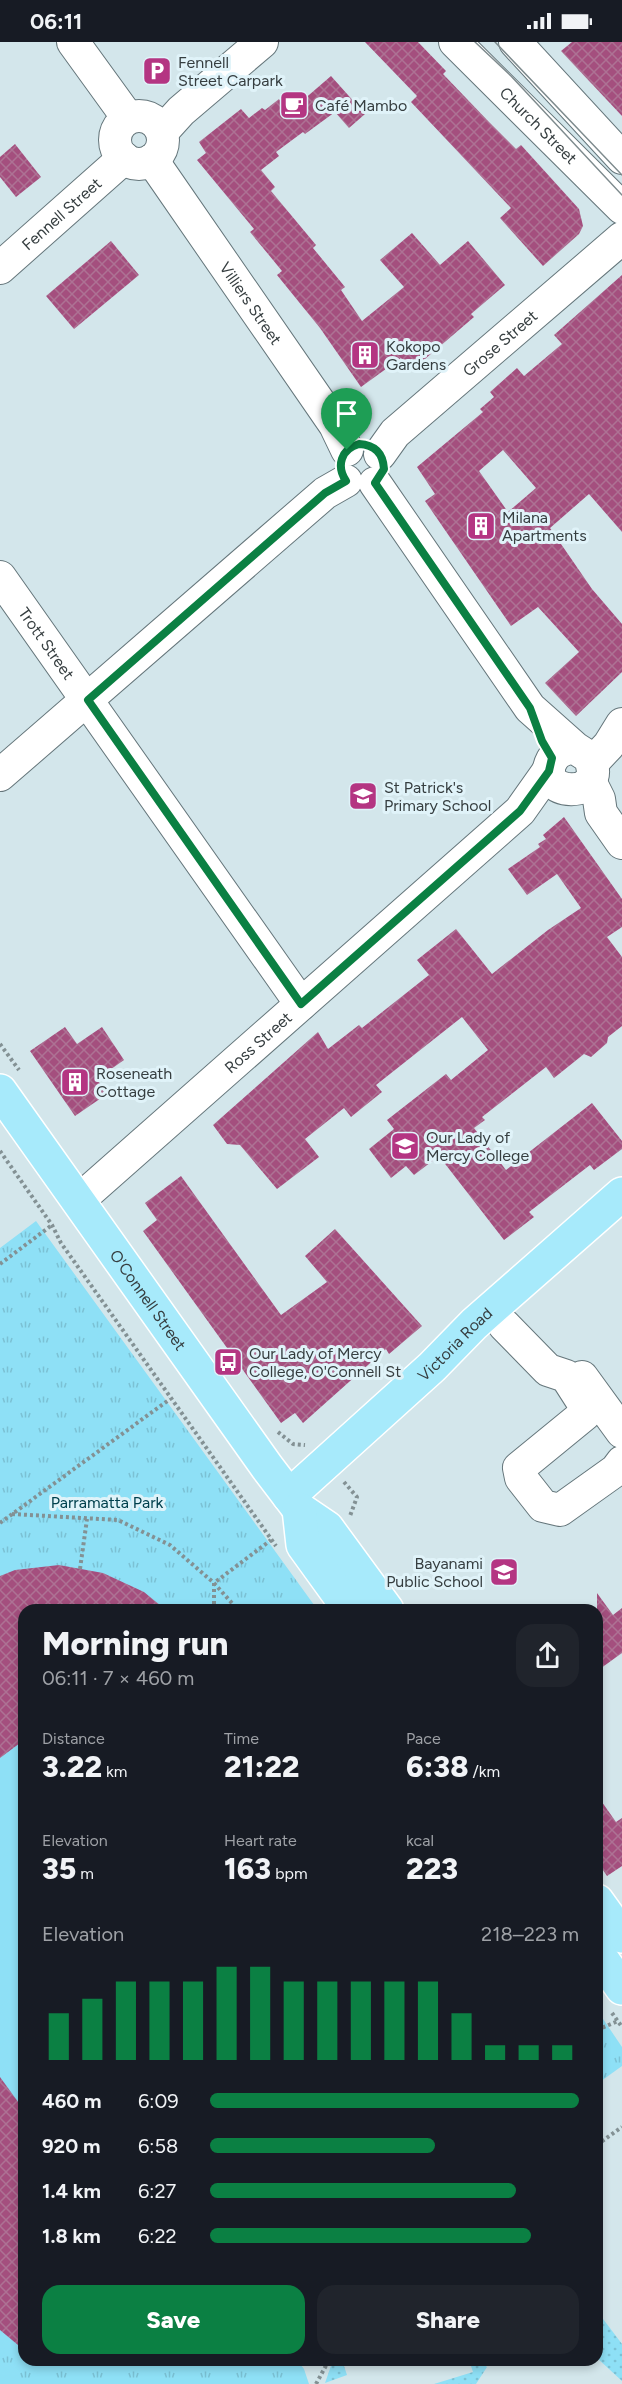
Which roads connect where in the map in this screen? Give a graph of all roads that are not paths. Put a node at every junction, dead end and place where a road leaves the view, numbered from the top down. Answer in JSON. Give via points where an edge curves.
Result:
{"nodes":[{"id":1,"x":74,"y":42,"type":"edge"},
{"id":2,"x":262,"y":42,"type":"edge"},
{"id":3,"x":455,"y":42,"type":"edge"},
{"id":4,"x":515,"y":42,"type":"edge"},
{"id":5,"x":146,"y":150,"type":"junction"},
{"id":6,"x":622,"y":158,"type":"edge"},
{"id":7,"x":622,"y":208,"type":"edge"},
{"id":8,"x":622,"y":238,"type":"edge"},
{"id":9,"x":0,"y":268,"type":"edge"},
{"id":10,"x":367,"y":472,"type":"junction"},
{"id":11,"x":0,"y":577,"type":"edge"},
{"id":12,"x":88,"y":700,"type":"junction"},
{"id":13,"x":621,"y":725,"type":"edge"},
{"id":14,"x":572,"y":769,"type":"junction"},
{"id":15,"x":0,"y":775,"type":"edge"},
{"id":16,"x":622,"y":843,"type":"edge"},
{"id":17,"x":301,"y":1004,"type":"junction"},
{"id":18,"x":10,"y":1082,"type":"edge"},
{"id":19,"x":622,"y":1194,"type":"edge"},
{"id":20,"x":78,"y":1201,"type":"junction"},
{"id":21,"x":622,"y":1223,"type":"edge"},
{"id":22,"x":509,"y":1320,"type":"junction"},
{"id":23,"x":604,"y":1419,"type":"edge"},
{"id":24,"x":622,"y":1462,"type":"edge"},
{"id":25,"x":294,"y":1502,"type":"junction"},
{"id":26,"x":346,"y":1604,"type":"edge"},
{"id":27,"x":383,"y":1604,"type":"edge"},
{"id":28,"x":603,"y":1909,"type":"edge"},
{"id":29,"x":622,"y":1936,"type":"edge"},
{"id":30,"x":603,"y":1961,"type":"edge"},
{"id":31,"x":622,"y":1988,"type":"edge"}],
"edges":[{"from":1,"to":5,"type":"street","via":[[128,118],[115,137],[118,152]]},
{"from":2,"to":5,"type":"street","name":"Fennell Street","via":[[181,111]]},
{"from":3,"to":7,"type":"street","name":"Church Street"},
{"from":4,"to":6,"type":"street"},
{"from":5,"to":9,"type":"street","name":"Fennell Street"},
{"from":5,"to":10,"type":"street","name":"Villiers Street","via":[[335,425],[347,450],[359,444],[374,447]]},
{"from":8,"to":10,"type":"street","name":"Grose Street","via":[[394,433]]},
{"from":10,"to":12,"type":"street","name":"Grose Street","via":[[325,493]]},
{"from":10,"to":14,"type":"street","via":[[530,708],[542,741]]},
{"from":11,"to":12,"type":"street","name":"Trott Street"},
{"from":12,"to":15,"type":"street","name":"Grose Street"},
{"from":12,"to":17,"type":"street","name":"Trott Street"},
{"from":13,"to":14,"type":"street","name":"Ross Street","via":[[598,733]]},
{"from":14,"to":16,"type":"street","via":[[592,809],[602,813]]},
{"from":14,"to":17,"type":"street","name":"Ross Street"},
{"from":17,"to":20,"type":"street","name":"Ross Street"},
{"from":18,"to":20,"type":"main road","name":"O'Connell Street"},
{"from":19,"to":25,"type":"main road","name":"Victoria Road","via":[[474,1324]]},
{"from":20,"to":25,"type":"main road","name":"O'Connell Street"},
{"from":21,"to":22,"type":"main road","name":"Victoria Road"},
{"from":22,"to":23,"type":"street","via":[[557,1360],[577,1369]]},
{"from":22,"to":25,"type":"main road","name":"Victoria Road","via":[[448,1379]]},
{"from":23,"to":24,"type":"street","via":[[519,1468],[521,1478],[543,1506],[560,1510]]},
{"from":25,"to":26,"type":"main road","name":"O'Connell Street","via":[[303,1545]]},
{"from":25,"to":27,"type":"main road","name":"O'Connell Street","via":[[327,1528]]},
{"from":28,"to":29,"type":"main road"},
{"from":30,"to":31,"type":"main road"}]}
